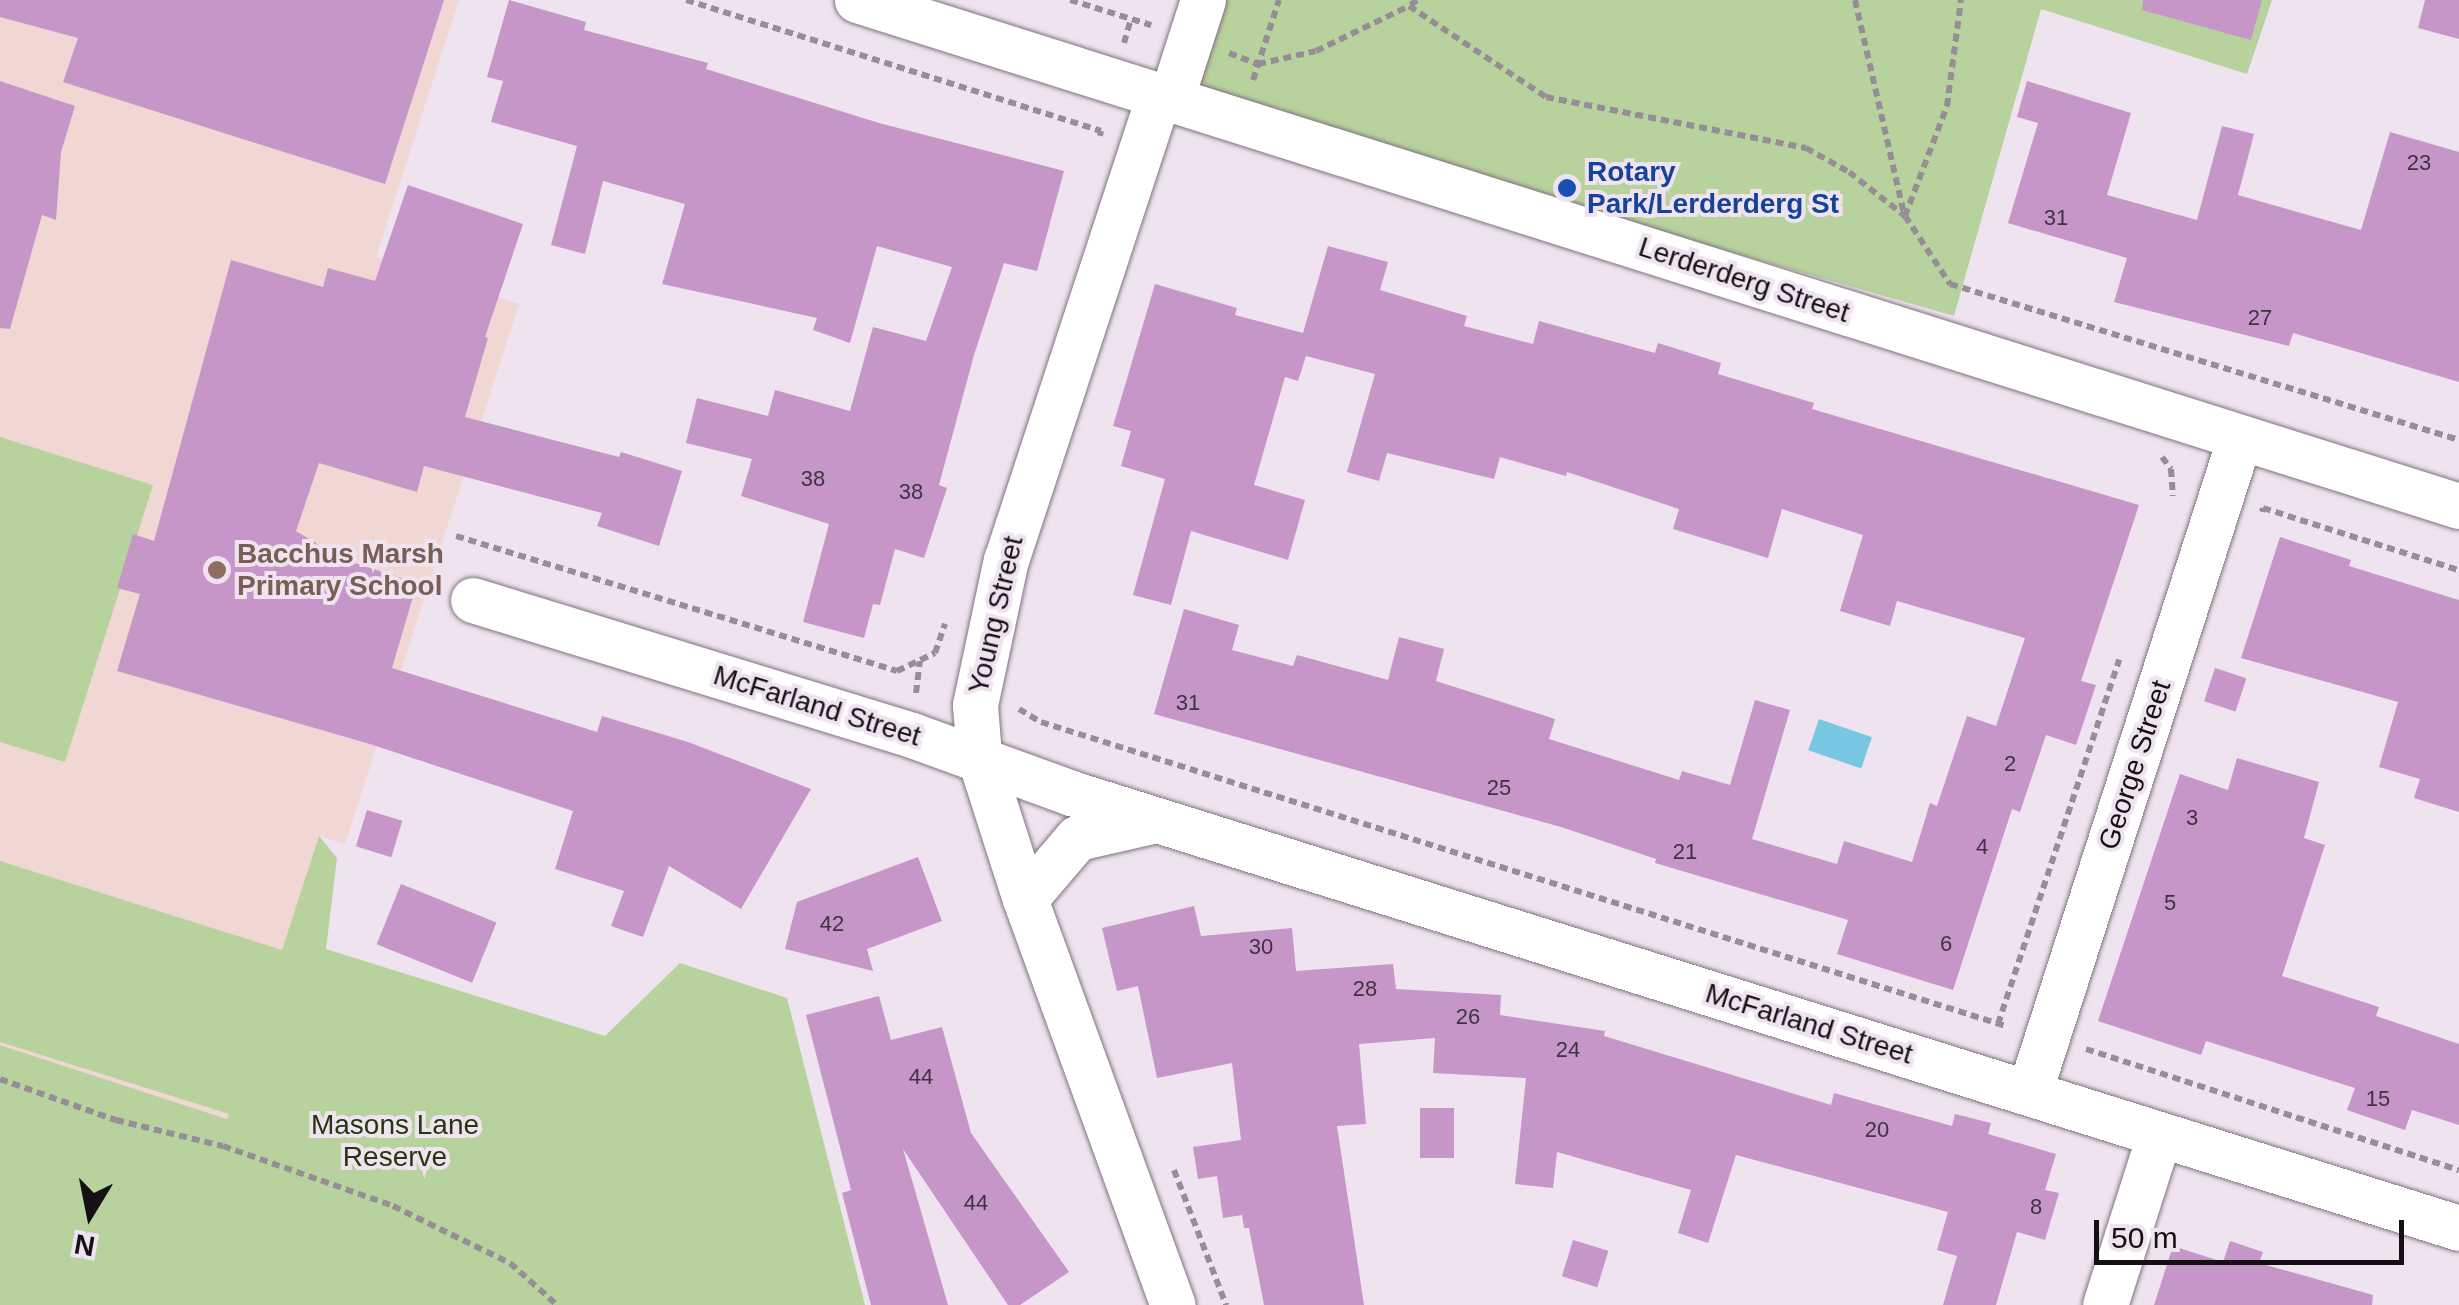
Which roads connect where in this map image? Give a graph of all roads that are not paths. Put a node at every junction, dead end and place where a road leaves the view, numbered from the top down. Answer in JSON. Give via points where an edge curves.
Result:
{"nodes":[{"id":1,"x":856,"y":0,"type":"edge"},
{"id":2,"x":1203,"y":0,"type":"edge"},
{"id":3,"x":1164,"y":97,"type":"junction"},
{"id":4,"x":2240,"y":437,"type":"junction"},
{"id":5,"x":2459,"y":506,"type":"edge"},
{"id":6,"x":472,"y":600,"type":"dead end"},
{"id":7,"x":979,"y":756,"type":"junction"},
{"id":8,"x":1158,"y":820,"type":"junction"},
{"id":9,"x":1025,"y":899,"type":"junction"},
{"id":10,"x":2029,"y":1093,"type":"junction"},
{"id":11,"x":2159,"y":1136,"type":"junction"},
{"id":12,"x":2459,"y":1228,"type":"edge"},
{"id":13,"x":1172,"y":1305,"type":"edge"},
{"id":14,"x":2106,"y":1305,"type":"edge"}],
"edges":[{"from":1,"to":3,"type":"street","name":"Lerderderg Street"},
{"from":2,"to":3,"type":"street","name":"Young Street"},
{"from":3,"to":4,"type":"street","name":"Lerderderg Street"},
{"from":3,"to":7,"type":"street","name":"Young Street","via":[[1006,559],[977,689]]},
{"from":4,"to":5,"type":"street","name":"Lerderderg Street"},
{"from":4,"to":10,"type":"street","name":"George Street"},
{"from":6,"to":7,"type":"street","name":"McFarland Street"},
{"from":7,"to":8,"type":"street","name":"McFarland Street"},
{"from":7,"to":9,"type":"street","name":"Young Street"},
{"from":8,"to":9,"type":"street","name":"McFarland Street","via":[[1077,838]]},
{"from":8,"to":10,"type":"street","name":"McFarland Street"},
{"from":9,"to":13,"type":"street","name":"Young Street"},
{"from":10,"to":11,"type":"street","name":"McFarland Street"},
{"from":11,"to":12,"type":"street","name":"McFarland Street"},
{"from":11,"to":14,"type":"street"}]}
